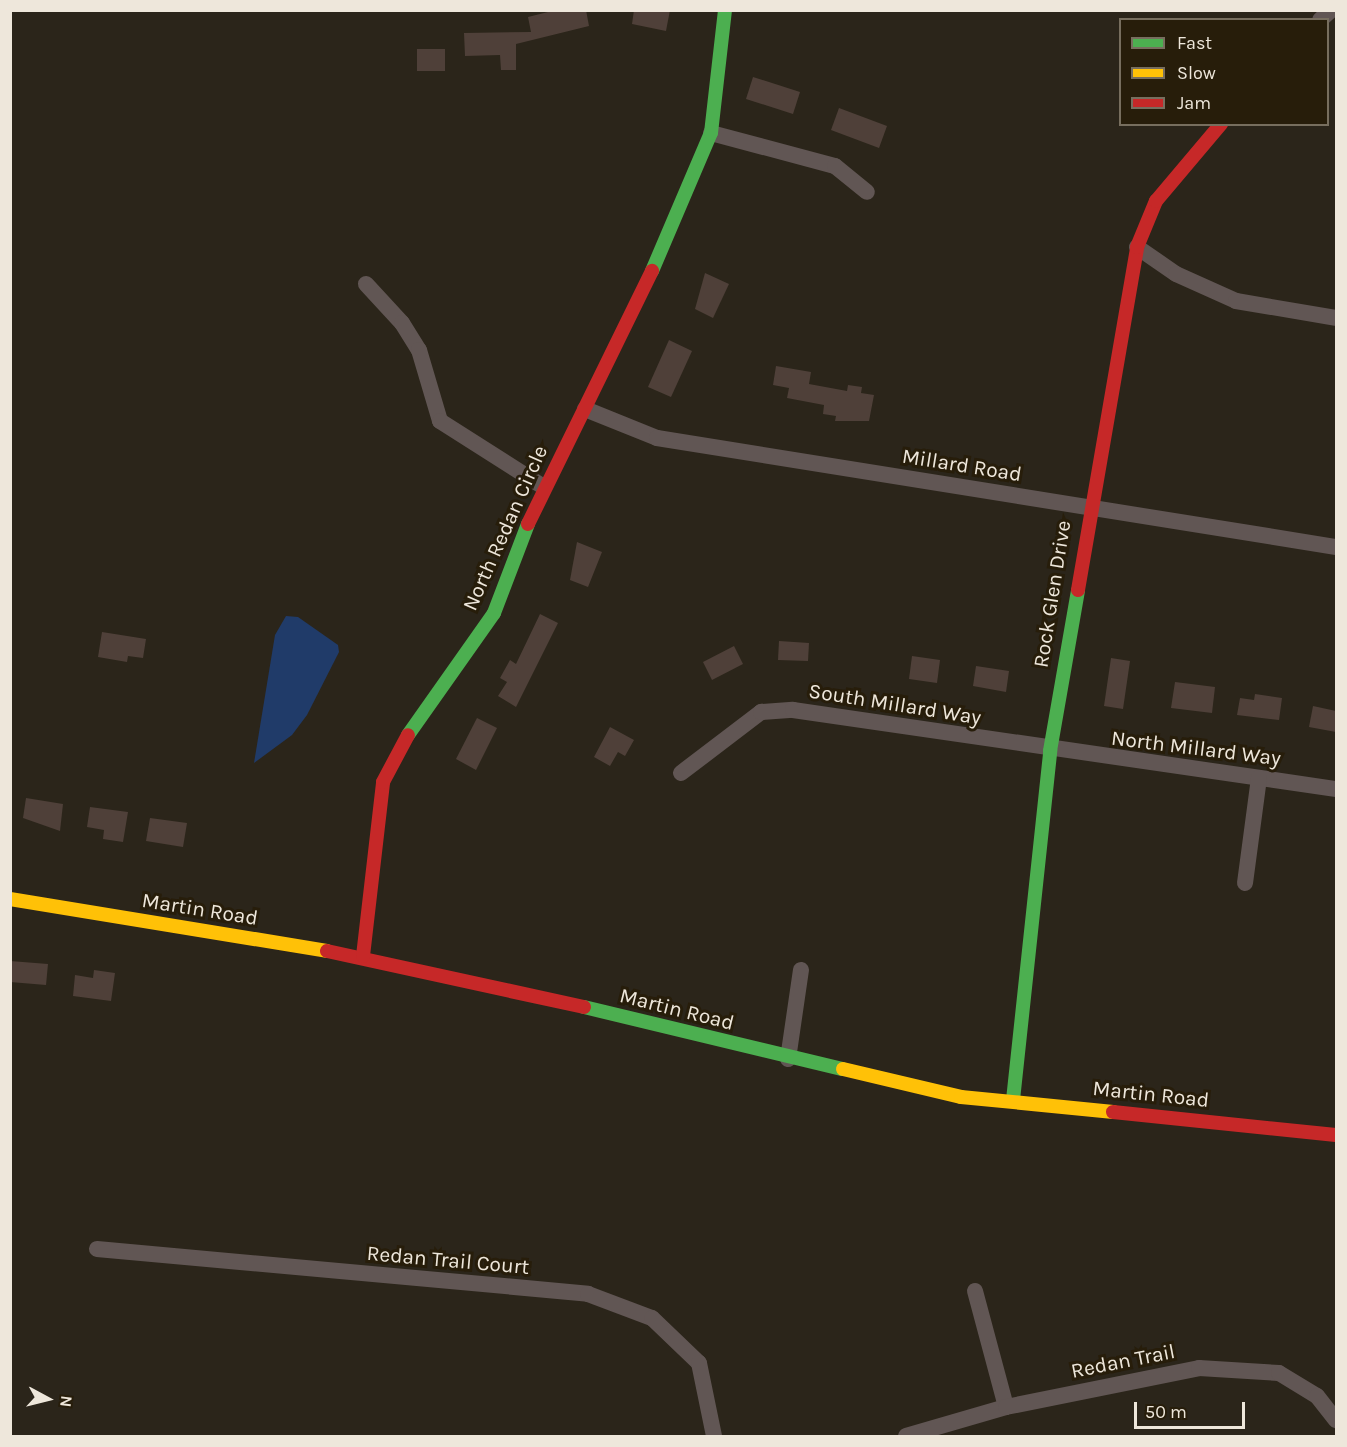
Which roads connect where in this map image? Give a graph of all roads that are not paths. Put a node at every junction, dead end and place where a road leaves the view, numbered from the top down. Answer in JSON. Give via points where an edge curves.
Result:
{"nodes":[{"id":1,"x":725,"y":10,"type":"edge"},
{"id":2,"x":1219,"y":126,"type":"edge"},
{"id":3,"x":711,"y":133,"type":"junction"},
{"id":4,"x":867,"y":192,"type":"dead end"},
{"id":5,"x":1137,"y":247,"type":"junction"},
{"id":6,"x":366,"y":284,"type":"dead end"},
{"id":7,"x":1336,"y":318,"type":"edge"},
{"id":8,"x":585,"y":409,"type":"junction"},
{"id":9,"x":542,"y":486,"type":"junction"},
{"id":10,"x":1089,"y":508,"type":"junction"},
{"id":11,"x":1336,"y":547,"type":"edge"},
{"id":12,"x":1050,"y":751,"type":"junction"},
{"id":13,"x":681,"y":773,"type":"dead end"},
{"id":14,"x":1259,"y":778,"type":"junction"},
{"id":15,"x":1336,"y":789,"type":"edge"},
{"id":16,"x":1245,"y":883,"type":"dead end"},
{"id":17,"x":10,"y":899,"type":"edge"},
{"id":18,"x":363,"y":956,"type":"junction"},
{"id":19,"x":801,"y":970,"type":"dead end"},
{"id":20,"x":788,"y":1059,"type":"junction"},
{"id":21,"x":1013,"y":1100,"type":"junction"},
{"id":22,"x":1336,"y":1135,"type":"edge"},
{"id":23,"x":97,"y":1249,"type":"dead end"},
{"id":24,"x":975,"y":1291,"type":"dead end"},
{"id":25,"x":1006,"y":1407,"type":"junction"},
{"id":26,"x":1336,"y":1420,"type":"edge"},
{"id":27,"x":714,"y":1437,"type":"edge"},
{"id":28,"x":906,"y":1437,"type":"edge"}],
"edges":[{"from":1,"to":3,"type":"street","name":"North Redan Circle"},
{"from":2,"to":5,"type":"street","name":"Rock Glen Drive","via":[[1156,201]]},
{"from":3,"to":4,"type":"street","via":[[835,166]]},
{"from":3,"to":8,"type":"street","name":"North Redan Circle","via":[[659,257]]},
{"from":5,"to":7,"type":"street","via":[[1176,274],[1236,301]]},
{"from":5,"to":10,"type":"street","name":"Rock Glen Drive"},
{"from":6,"to":9,"type":"street","via":[[402,323],[418,350],[440,421]]},
{"from":8,"to":9,"type":"street","name":"North Redan Circle"},
{"from":8,"to":10,"type":"street","name":"Millard Road","via":[[657,438]]},
{"from":9,"to":18,"type":"street","name":"North Redan Circle","via":[[494,613],[410,732],[383,782]]},
{"from":10,"to":11,"type":"street","name":"Millard Road"},
{"from":10,"to":12,"type":"street","name":"Rock Glen Drive"},
{"from":12,"to":13,"type":"street","name":"South Millard Way","via":[[831,714],[761,712]]},
{"from":12,"to":14,"type":"street","name":"North Millard Way"},
{"from":12,"to":21,"type":"street","name":"Rock Glen Drive"},
{"from":14,"to":15,"type":"street","name":"North Millard Way"},
{"from":14,"to":16,"type":"street"},
{"from":17,"to":18,"type":"street","name":"Martin Road"},
{"from":18,"to":20,"type":"street","name":"Martin Road"},
{"from":19,"to":20,"type":"street"},
{"from":20,"to":21,"type":"street","name":"Martin Road","via":[[961,1097]]},
{"from":21,"to":22,"type":"street","name":"Martin Road"},
{"from":23,"to":27,"type":"street","name":"Redan Trail Court","via":[[588,1294],[652,1318],[699,1363]]},
{"from":24,"to":25,"type":"street"},
{"from":25,"to":26,"type":"street","name":"Redan Trail","via":[[1199,1368],[1240,1368],[1299,1383]]},
{"from":25,"to":28,"type":"street","name":"Redan Trail"}]}
